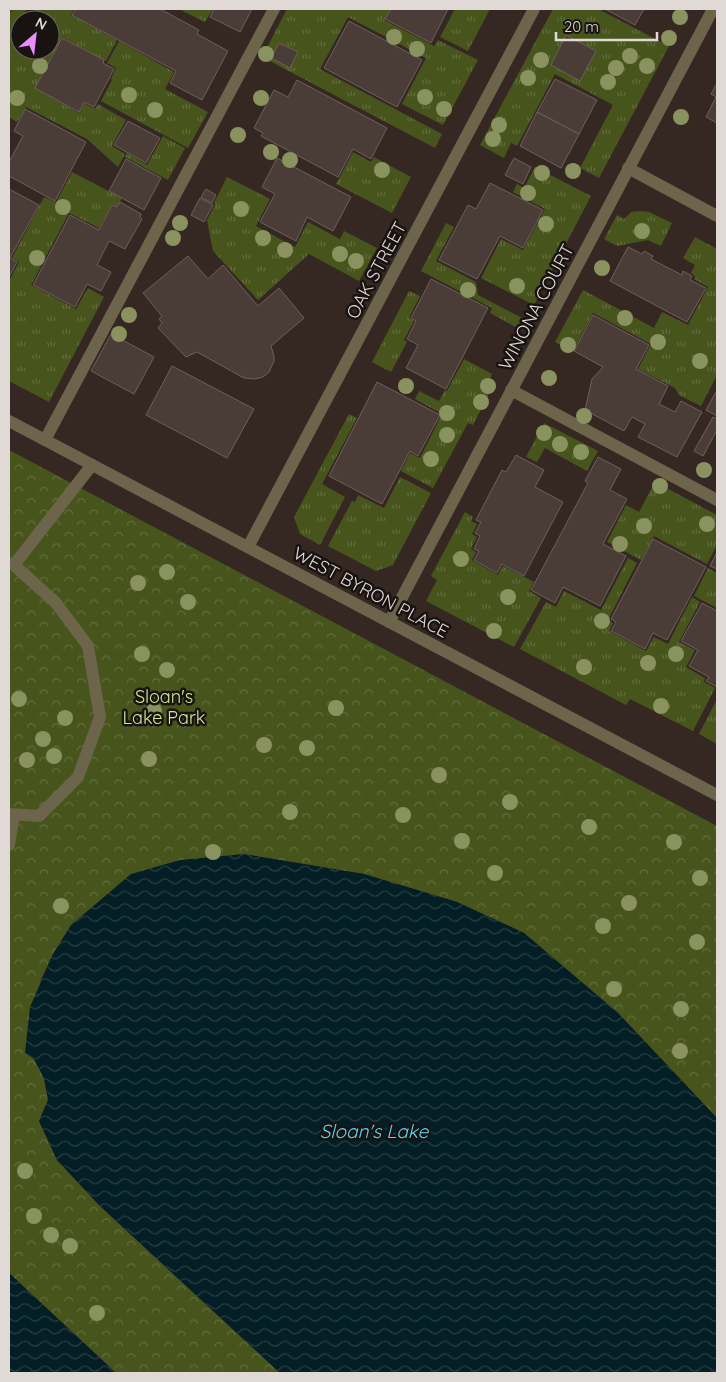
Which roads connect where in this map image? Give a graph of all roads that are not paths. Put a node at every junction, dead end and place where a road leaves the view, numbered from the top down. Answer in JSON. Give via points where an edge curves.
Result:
{"nodes":[{"id":1,"x":274,"y":9,"type":"edge"},
{"id":2,"x":534,"y":9,"type":"edge"},
{"id":3,"x":713,"y":9,"type":"edge"},
{"id":4,"x":628,"y":168,"type":"junction"},
{"id":5,"x":717,"y":216,"type":"edge"},
{"id":6,"x":512,"y":390,"type":"junction"},
{"id":7,"x":9,"y":421,"type":"edge"},
{"id":8,"x":45,"y":440,"type":"junction"},
{"id":9,"x":92,"y":465,"type":"junction"},
{"id":10,"x":717,"y":500,"type":"edge"},
{"id":11,"x":248,"y":547,"type":"junction"},
{"id":12,"x":12,"y":564,"type":"edge"},
{"id":13,"x":389,"y":622,"type":"junction"},
{"id":14,"x":717,"y":795,"type":"edge"},
{"id":15,"x":11,"y":814,"type":"edge"},
{"id":16,"x":9,"y":845,"type":"edge"}],
"edges":[{"from":1,"to":8,"type":"street"},
{"from":2,"to":11,"type":"street","name":"OAK STREET"},
{"from":3,"to":4,"type":"street","name":"WINONA COURT"},
{"from":4,"to":5,"type":"street"},
{"from":4,"to":6,"type":"street","name":"WINONA COURT"},
{"from":6,"to":10,"type":"street"},
{"from":6,"to":13,"type":"street","name":"WINONA COURT"},
{"from":7,"to":8,"type":"street","name":"WEST BYRON PLACE"},
{"from":8,"to":9,"type":"street","name":"WEST BYRON PLACE"},
{"from":9,"to":11,"type":"street","name":"WEST BYRON PLACE"},
{"from":9,"to":12,"type":"street"},
{"from":11,"to":13,"type":"street","name":"WEST BYRON PLACE"},
{"from":12,"to":15,"type":"street","via":[[56,603],[88,646],[100,717],[78,777],[39,816]]},
{"from":13,"to":14,"type":"street","name":"WEST BYRON PLACE"},
{"from":15,"to":16,"type":"street"}]}
